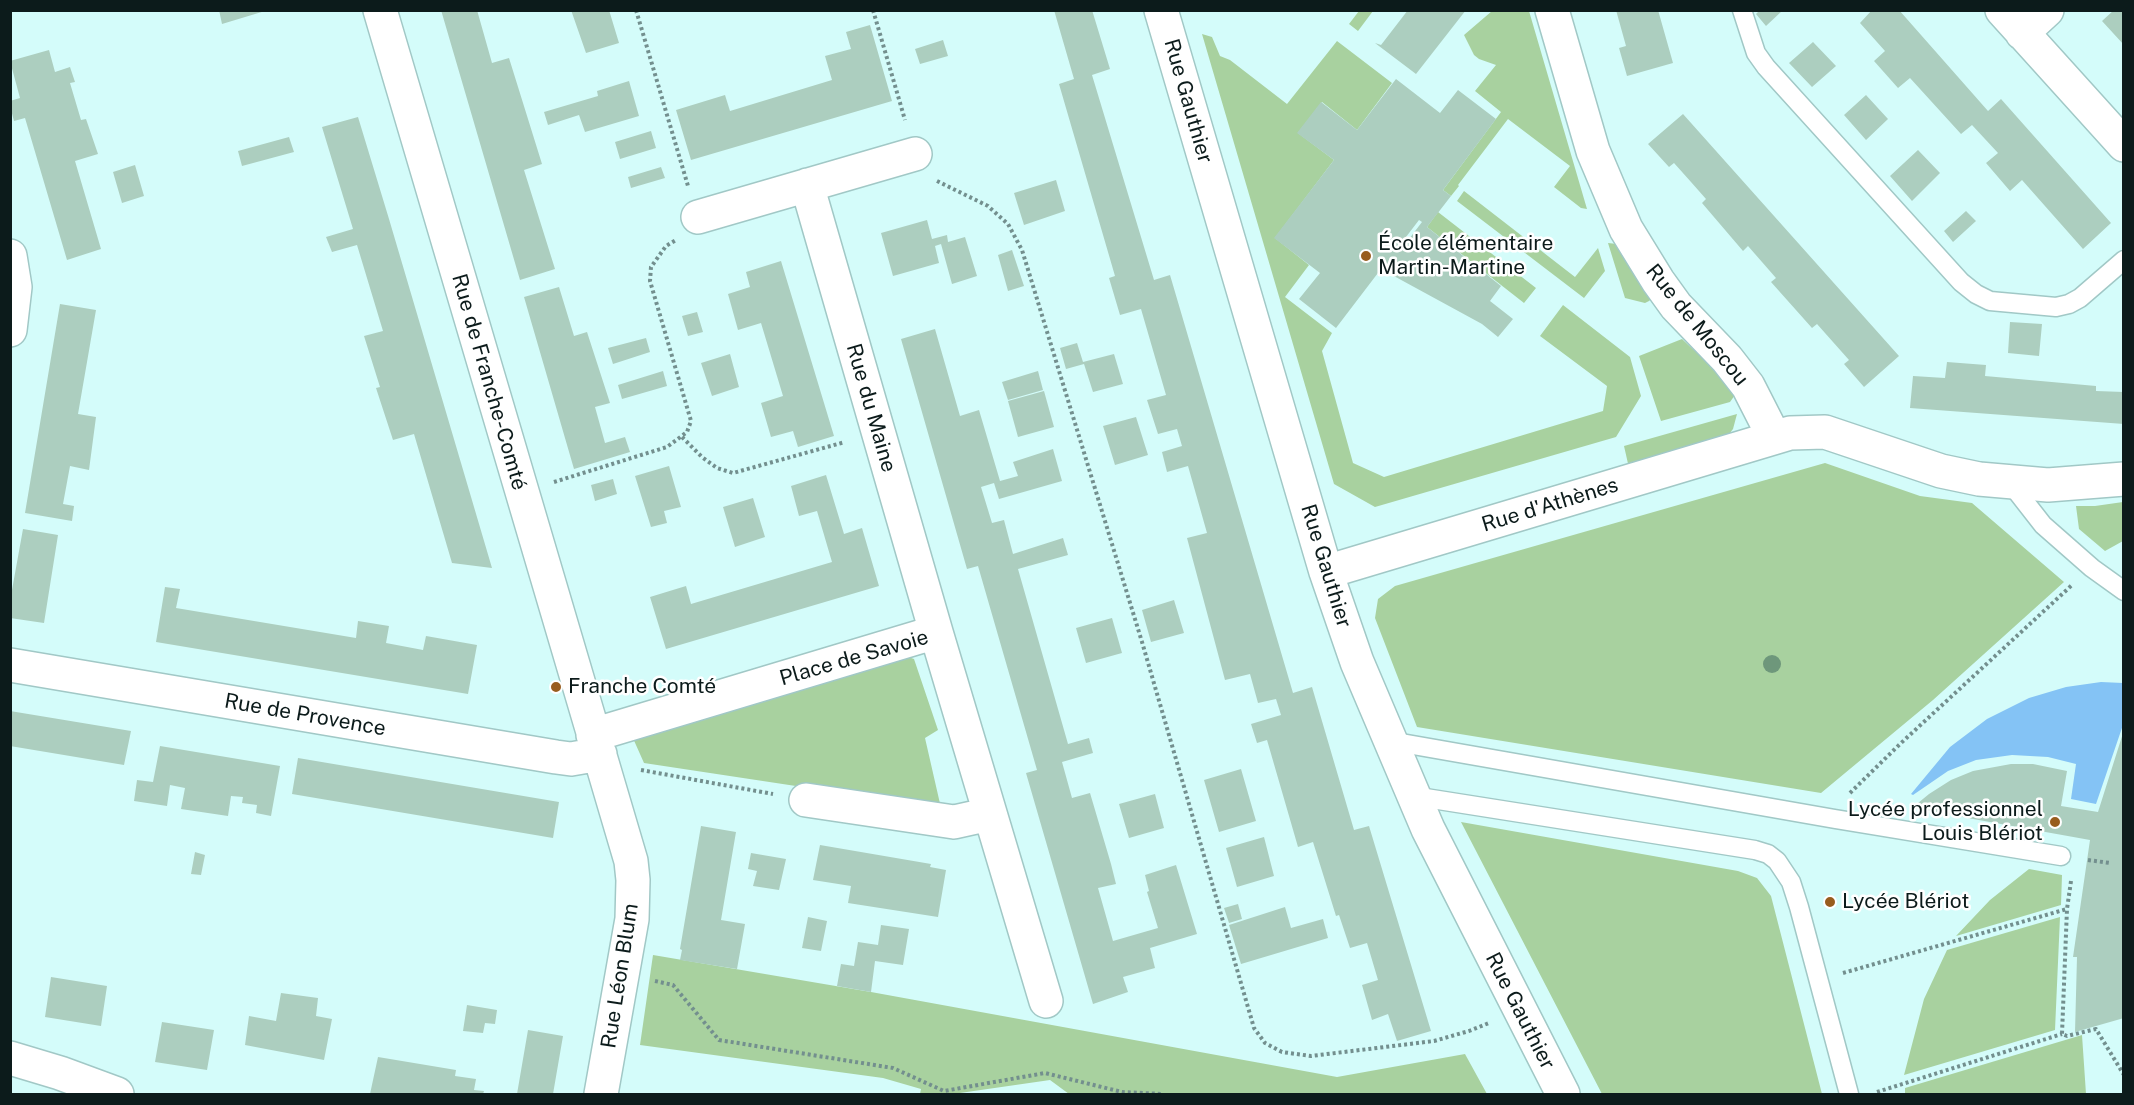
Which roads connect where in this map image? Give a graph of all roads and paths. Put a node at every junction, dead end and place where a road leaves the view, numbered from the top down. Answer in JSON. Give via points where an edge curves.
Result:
{"nodes":[{"id":1,"x":380,"y":10,"type":"edge"},
{"id":2,"x":636,"y":10,"type":"edge"},
{"id":3,"x":873,"y":10,"type":"edge"},
{"id":4,"x":1161,"y":10,"type":"edge"},
{"id":5,"x":1552,"y":10,"type":"edge"},
{"id":6,"x":1742,"y":10,"type":"edge"},
{"id":7,"x":2047,"y":10,"type":"edge"},
{"id":8,"x":2012,"y":22,"type":"edge"},
{"id":9,"x":2124,"y":145,"type":"edge"},
{"id":10,"x":915,"y":154,"type":"junction"},
{"id":11,"x":807,"y":185,"type":"junction"},
{"id":12,"x":698,"y":217,"type":"junction"},
{"id":13,"x":10,"y":256,"type":"edge"},
{"id":14,"x":2124,"y":260,"type":"edge"},
{"id":15,"x":10,"y":330,"type":"edge"},
{"id":16,"x":879,"y":433,"type":"junction"},
{"id":17,"x":682,"y":437,"type":"junction"},
{"id":18,"x":1774,"y":437,"type":"junction"},
{"id":19,"x":2124,"y":479,"type":"edge"},
{"id":20,"x":2011,"y":484,"type":"junction"},
{"id":21,"x":522,"y":492,"type":"junction"},
{"id":22,"x":2092,"y":568,"type":"junction"},
{"id":23,"x":1326,"y":572,"type":"junction"},
{"id":24,"x":2124,"y":591,"type":"edge"},
{"id":25,"x":936,"y":632,"type":"junction"},
{"id":26,"x":10,"y":665,"type":"edge"},
{"id":27,"x":1390,"y":741,"type":"junction"},
{"id":28,"x":599,"y":751,"type":"junction"},
{"id":29,"x":1413,"y":795,"type":"junction"},
{"id":30,"x":806,"y":800,"type":"joint"},
{"id":31,"x":990,"y":814,"type":"junction"},
{"id":32,"x":1835,"y":819,"type":"junction"},
{"id":33,"x":2068,"y":857,"type":"junction"},
{"id":34,"x":2110,"y":863,"type":"dead end"},
{"id":35,"x":2067,"y":909,"type":"junction"},
{"id":36,"x":622,"y":974,"type":"junction"},
{"id":37,"x":1818,"y":980,"type":"junction"},
{"id":38,"x":1046,"y":1001,"type":"dead end"},
{"id":39,"x":1520,"y":1010,"type":"junction"},
{"id":40,"x":2062,"y":1034,"type":"junction"},
{"id":41,"x":10,"y":1058,"type":"edge"},
{"id":42,"x":2124,"y":1075,"type":"edge"},
{"id":43,"x":117,"y":1095,"type":"edge"},
{"id":44,"x":601,"y":1095,"type":"edge"},
{"id":45,"x":1163,"y":1095,"type":"edge"},
{"id":46,"x":1563,"y":1095,"type":"edge"},
{"id":47,"x":1849,"y":1095,"type":"edge"},
{"id":48,"x":1869,"y":1095,"type":"edge"}],
"edges":[{"from":1,"to":21,"type":"street","name":"Rue de Franche-Comté"},
{"from":2,"to":12,"type":"path"},
{"from":3,"to":10,"type":"path"},
{"from":4,"to":23,"type":"street","name":"Rue Gauthier"},
{"from":5,"to":18,"type":"street","name":"Rue de Moscou","via":[[1593,151],[1626,229],[1676,306],[1748,386]]},
{"from":6,"to":14,"type":"lane","via":[[1756,53],[1766,67],[1976,294],[1990,301],[2056,307],[2080,298]]},
{"from":7,"to":8,"type":"street"},
{"from":8,"to":9,"type":"street"},
{"from":10,"to":11,"type":"street"},
{"from":10,"to":39,"type":"path","via":[[920,166],[936,180],[999,214],[1022,250],[1254,1028],[1265,1043],[1281,1052],[1311,1056],[1434,1041]]},
{"from":11,"to":12,"type":"street"},
{"from":11,"to":16,"type":"street","name":"Rue du Maine"},
{"from":12,"to":17,"type":"path","via":[[666,246],[651,267],[650,281],[691,421]]},
{"from":13,"to":15,"type":"street","via":[[15,287]]},
{"from":16,"to":17,"type":"path","via":[[733,473],[717,468]]},
{"from":16,"to":25,"type":"street","name":"Rue du Maine"},
{"from":17,"to":21,"type":"path","via":[[667,447]]},
{"from":18,"to":20,"type":"street","via":[[1825,432],[1941,471]]},
{"from":18,"to":23,"type":"street","name":"Rue d'Athènes"},
{"from":19,"to":20,"type":"street"},
{"from":20,"to":22,"type":"lane","via":[[2043,525]]},
{"from":21,"to":28,"type":"street","name":"Rue de Franche-Comté"},
{"from":22,"to":24,"type":"lane"},
{"from":22,"to":32,"type":"path","via":[[1900,744],[1843,800]]},
{"from":23,"to":27,"type":"street","name":"Rue Gauthier"},
{"from":25,"to":28,"type":"street","name":"Place de Savoie"},
{"from":25,"to":31,"type":"street","name":"Place de Savoie"},
{"from":26,"to":28,"type":"street","name":"Rue de Provence","via":[[556,757],[571,759]]},
{"from":27,"to":29,"type":"street","name":"Rue Gauthier"},
{"from":27,"to":32,"type":"lane"},
{"from":28,"to":30,"type":"path"},
{"from":28,"to":36,"type":"street","name":"Rue Léon Blum","via":[[633,880],[632,919]]},
{"from":29,"to":37,"type":"lane","via":[[1768,854],[1791,882]]},
{"from":29,"to":39,"type":"street","name":"Rue Gauthier"},
{"from":30,"to":31,"type":"street","via":[[954,822]]},
{"from":31,"to":38,"type":"street","name":"Place de Savoie"},
{"from":32,"to":33,"type":"lane"},
{"from":33,"to":34,"type":"path"},
{"from":33,"to":35,"type":"path"},
{"from":35,"to":37,"type":"path"},
{"from":35,"to":40,"type":"path"},
{"from":36,"to":44,"type":"street","name":"Rue Léon Blum"},
{"from":36,"to":45,"type":"path","via":[[673,985],[719,1040],[893,1068],[944,1091],[1045,1073],[1122,1092]]},
{"from":37,"to":47,"type":"lane"},
{"from":39,"to":46,"type":"street","name":"Rue Gauthier"},
{"from":40,"to":42,"type":"path","via":[[2096,1029]]},
{"from":40,"to":48,"type":"path"},
{"from":41,"to":43,"type":"street"}]}
